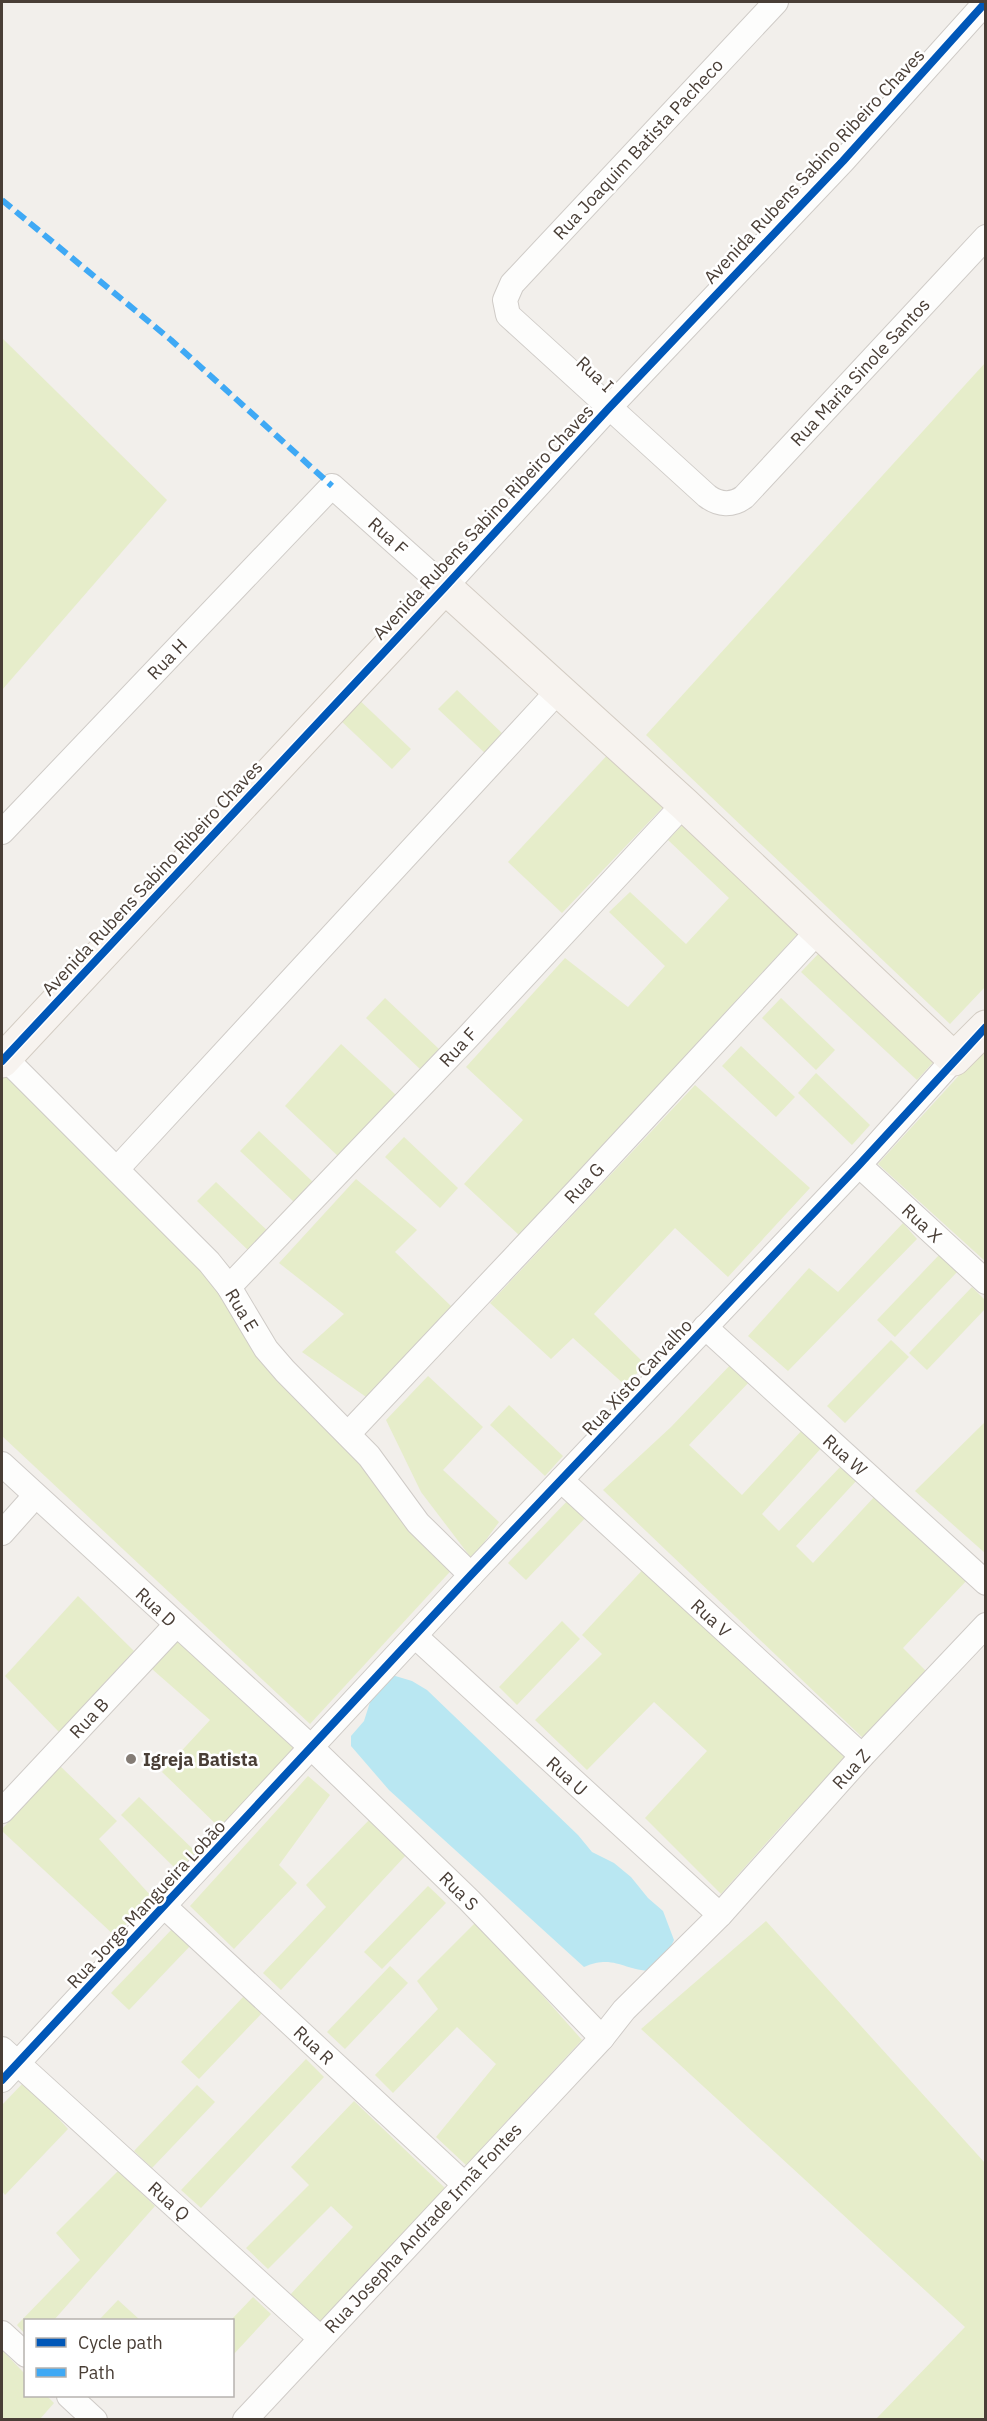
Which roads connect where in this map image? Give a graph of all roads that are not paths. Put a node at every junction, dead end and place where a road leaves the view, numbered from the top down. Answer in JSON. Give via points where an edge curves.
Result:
{"nodes":[{"id":1,"x":776,"y":2,"type":"edge"},
{"id":2,"x":986,"y":2,"type":"edge"},
{"id":3,"x":986,"y":237,"type":"edge"},
{"id":4,"x":505,"y":300,"type":"joint"},
{"id":5,"x":609,"y":408,"type":"junction"},
{"id":6,"x":332,"y":486,"type":"joint"},
{"id":7,"x":732,"y":503,"type":"joint"},
{"id":8,"x":445,"y":587,"type":"junction"},
{"id":9,"x":558,"y":691,"type":"junction"},
{"id":10,"x":684,"y":804,"type":"junction"},
{"id":11,"x":2,"y":832,"type":"edge"},
{"id":12,"x":818,"y":930,"type":"junction"},
{"id":13,"x":986,"y":1027,"type":"edge"},
{"id":14,"x":2,"y":1058,"type":"edge"},
{"id":15,"x":954,"y":1059,"type":"junction"},
{"id":16,"x":860,"y":1165,"type":"junction"},
{"id":17,"x":117,"y":1169,"type":"junction"},
{"id":18,"x":986,"y":1282,"type":"edge"},
{"id":19,"x":229,"y":1287,"type":"junction"},
{"id":20,"x":705,"y":1327,"type":"junction"},
{"id":21,"x":348,"y":1434,"type":"junction"},
{"id":22,"x":2,"y":1464,"type":"edge"},
{"id":23,"x":561,"y":1480,"type":"junction"},
{"id":24,"x":35,"y":1496,"type":"junction"},
{"id":25,"x":2,"y":1533,"type":"edge"},
{"id":26,"x":471,"y":1575,"type":"junction"},
{"id":27,"x":986,"y":1582,"type":"edge"},
{"id":28,"x":176,"y":1625,"type":"junction"},
{"id":29,"x":986,"y":1625,"type":"edge"},
{"id":30,"x":415,"y":1636,"type":"junction"},
{"id":31,"x":312,"y":1749,"type":"junction"},
{"id":32,"x":862,"y":1756,"type":"junction"},
{"id":33,"x":2,"y":1811,"type":"edge"},
{"id":34,"x":164,"y":1906,"type":"junction"},
{"id":35,"x":713,"y":1921,"type":"junction"},
{"id":36,"x":624,"y":2010,"type":"joint"},
{"id":37,"x":602,"y":2038,"type":"junction"},
{"id":38,"x":7,"y":2064,"type":"edge"},
{"id":39,"x":464,"y":2184,"type":"junction"},
{"id":40,"x":2,"y":2333,"type":"edge"},
{"id":41,"x":320,"y":2338,"type":"junction"},
{"id":42,"x":24,"y":2353,"type":"edge"},
{"id":43,"x":70,"y":2397,"type":"edge"},
{"id":44,"x":95,"y":2420,"type":"edge"},
{"id":45,"x":245,"y":2420,"type":"edge"}],
"edges":[{"from":1,"to":4,"type":"street","name":"Rua Joaquim Batista Pacheco","via":[[512,285]]},
{"from":2,"to":5,"type":"street","name":"Avenida Rubens Sabino Ribeiro Chaves","via":[[843,161]]},
{"from":3,"to":7,"type":"street","name":"Rua Maria Sinole Santos","via":[[744,497]]},
{"from":4,"to":5,"type":"street","name":"Rua I","via":[[508,315]]},
{"from":5,"to":7,"type":"street","name":"Rua I","via":[[713,500]]},
{"from":5,"to":8,"type":"street","name":"Avenida Rubens Sabino Ribeiro Chaves"},
{"from":6,"to":8,"type":"street","name":"Rua F"},
{"from":6,"to":11,"type":"street","name":"Rua H"},
{"from":8,"to":9,"type":"street","name":"Rua F"},
{"from":8,"to":14,"type":"street","name":"Avenida Rubens Sabino Ribeiro Chaves"},
{"from":9,"to":10,"type":"street","name":"Rua F"},
{"from":9,"to":17,"type":"street"},
{"from":10,"to":12,"type":"street","name":"Rua F"},
{"from":10,"to":19,"type":"street","name":"Rua F"},
{"from":12,"to":15,"type":"street","name":"Rua F"},
{"from":12,"to":21,"type":"street","name":"Rua G"},
{"from":13,"to":15,"type":"street","name":"Rua Xisto Carvalho"},
{"from":14,"to":17,"type":"street","name":"Rua E"},
{"from":15,"to":16,"type":"street","name":"Rua Xisto Carvalho"},
{"from":16,"to":18,"type":"street","name":"Rua X"},
{"from":16,"to":20,"type":"street","name":"Rua Xisto Carvalho"},
{"from":17,"to":19,"type":"street","name":"Rua E"},
{"from":19,"to":21,"type":"street","name":"Rua E","via":[[266,1349]]},
{"from":20,"to":23,"type":"street","name":"Rua Xisto Carvalho"},
{"from":20,"to":27,"type":"street","name":"Rua W"},
{"from":21,"to":26,"type":"street","name":"Rua E","via":[[418,1523]]},
{"from":22,"to":24,"type":"street","name":"Rua D"},
{"from":23,"to":26,"type":"street","name":"Rua Xisto Carvalho"},
{"from":23,"to":32,"type":"street","name":"Rua V"},
{"from":24,"to":25,"type":"street"},
{"from":24,"to":28,"type":"street","name":"Rua D"},
{"from":26,"to":30,"type":"street","name":"Rua Xisto Carvalho"},
{"from":28,"to":31,"type":"street","name":"Rua D"},
{"from":28,"to":33,"type":"street","name":"Rua B"},
{"from":29,"to":32,"type":"street","name":"Rua Z"},
{"from":30,"to":31,"type":"street","name":"Rua Xisto Carvalho"},
{"from":30,"to":35,"type":"street","name":"Rua U"},
{"from":31,"to":34,"type":"street","name":"Rua Jorge Mangueira Lobão"},
{"from":31,"to":37,"type":"street","name":"Rua S","via":[[469,1900]]},
{"from":32,"to":35,"type":"street","name":"Rua Z"},
{"from":34,"to":38,"type":"street","name":"Rua Jorge Mangueira Lobão"},
{"from":34,"to":39,"type":"street","name":"Rua R"},
{"from":35,"to":36,"type":"street","name":"Rua Z"},
{"from":36,"to":37,"type":"street","name":"Rua Josepha Andrade Irmã Fontes"},
{"from":37,"to":39,"type":"street","name":"Rua Josepha Andrade Irmã Fontes"},
{"from":38,"to":41,"type":"street","name":"Rua Q"},
{"from":39,"to":41,"type":"street","name":"Rua Josepha Andrade Irmã Fontes"},
{"from":40,"to":42,"type":"street"},
{"from":41,"to":45,"type":"street","name":"Rua Josepha Andrade Irmã Fontes"},
{"from":43,"to":44,"type":"street"}]}
